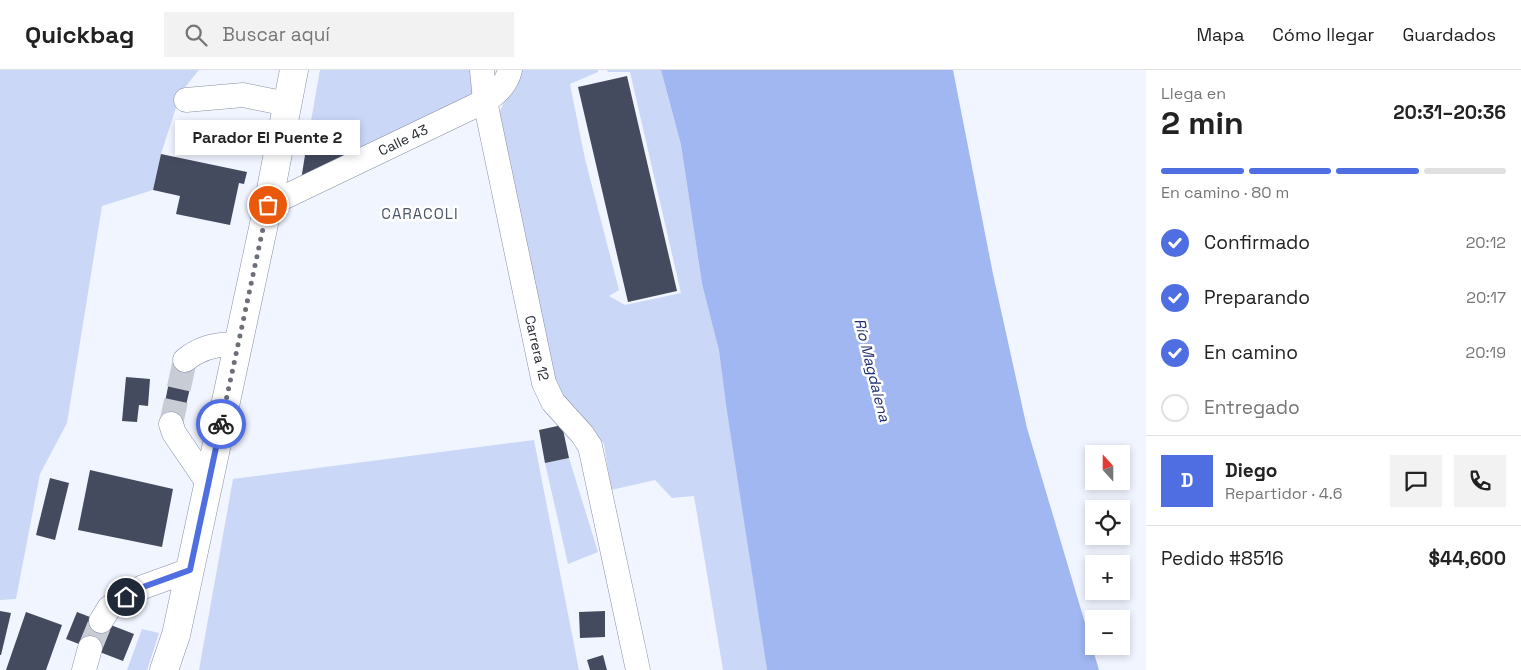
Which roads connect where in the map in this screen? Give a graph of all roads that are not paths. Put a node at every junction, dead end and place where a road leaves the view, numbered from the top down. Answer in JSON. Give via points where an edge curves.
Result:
{"nodes":[{"id":1,"x":294,"y":70,"type":"edge"},
{"id":2,"x":482,"y":70,"type":"edge"},
{"id":3,"x":510,"y":70,"type":"edge"},
{"id":4,"x":186,"y":100,"type":"dead end"},
{"id":5,"x":485,"y":101,"type":"junction"},
{"id":6,"x":287,"y":104,"type":"junction"},
{"id":7,"x":268,"y":205,"type":"junction"},
{"id":8,"x":238,"y":344,"type":"junction"},
{"id":9,"x":185,"y":360,"type":"dead end"},
{"id":10,"x":171,"y":424,"type":"tunnel mouth"},
{"id":11,"x":208,"y":483,"type":"junction"},
{"id":12,"x":190,"y":570,"type":"junction"},
{"id":13,"x":101,"y":621,"type":"tunnel mouth"},
{"id":14,"x":176,"y":635,"type":"junction"},
{"id":15,"x":164,"y":670,"type":"edge"},
{"id":16,"x":174,"y":670,"type":"edge"},
{"id":17,"x":638,"y":670,"type":"edge"}],
"edges":[{"from":1,"to":6,"type":"highway"},
{"from":2,"to":5,"type":"street","name":"Carrera 12"},
{"from":3,"to":5,"type":"street","name":"Calle 43","via":[[508,78]]},
{"from":4,"to":6,"type":"street","via":[[243,95]]},
{"from":5,"to":7,"type":"street","name":"Calle 43"},
{"from":5,"to":17,"type":"street","name":"Carrera 12","via":[[544,383],[553,402],[590,446]]},
{"from":6,"to":7,"type":"highway"},
{"from":7,"to":8,"type":"highway"},
{"from":8,"to":9,"type":"street","via":[[204,348]]},
{"from":8,"to":11,"type":"highway"},
{"from":10,"to":11,"type":"street"},
{"from":11,"to":12,"type":"highway"},
{"from":12,"to":13,"type":"street","via":[[143,587],[109,608]]},
{"from":12,"to":14,"type":"highway"},
{"from":14,"to":15,"type":"highway"},
{"from":14,"to":16,"type":"street"}]}
